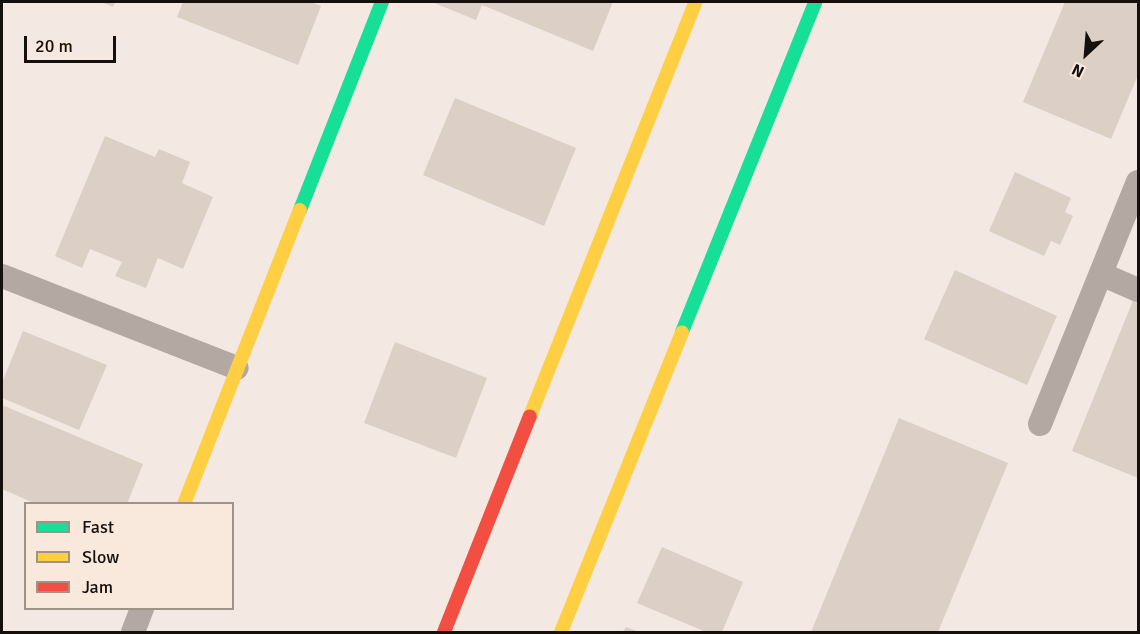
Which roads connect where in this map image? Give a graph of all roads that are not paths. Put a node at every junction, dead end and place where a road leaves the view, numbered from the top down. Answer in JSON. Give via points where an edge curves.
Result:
{"nodes":[{"id":1,"x":382,"y":2,"type":"edge"},
{"id":2,"x":696,"y":2,"type":"edge"},
{"id":3,"x":815,"y":2,"type":"edge"},
{"id":4,"x":1138,"y":183,"type":"edge"},
{"id":5,"x":1101,"y":274,"type":"junction"},
{"id":6,"x":2,"y":276,"type":"edge"},
{"id":7,"x":1138,"y":290,"type":"edge"},
{"id":8,"x":237,"y":368,"type":"junction"},
{"id":9,"x":1040,"y":424,"type":"dead end"},
{"id":10,"x":185,"y":502,"type":"edge"},
{"id":11,"x":142,"y":610,"type":"edge"},
{"id":12,"x":133,"y":633,"type":"edge"},
{"id":13,"x":444,"y":633,"type":"edge"},
{"id":14,"x":561,"y":633,"type":"edge"}],
"edges":[{"from":1,"to":8,"type":"street"},
{"from":2,"to":13,"type":"street"},
{"from":3,"to":14,"type":"street"},
{"from":4,"to":5,"type":"street"},
{"from":5,"to":7,"type":"street"},
{"from":5,"to":9,"type":"street"},
{"from":6,"to":8,"type":"street"},
{"from":8,"to":10,"type":"street"},
{"from":11,"to":12,"type":"street"}]}
